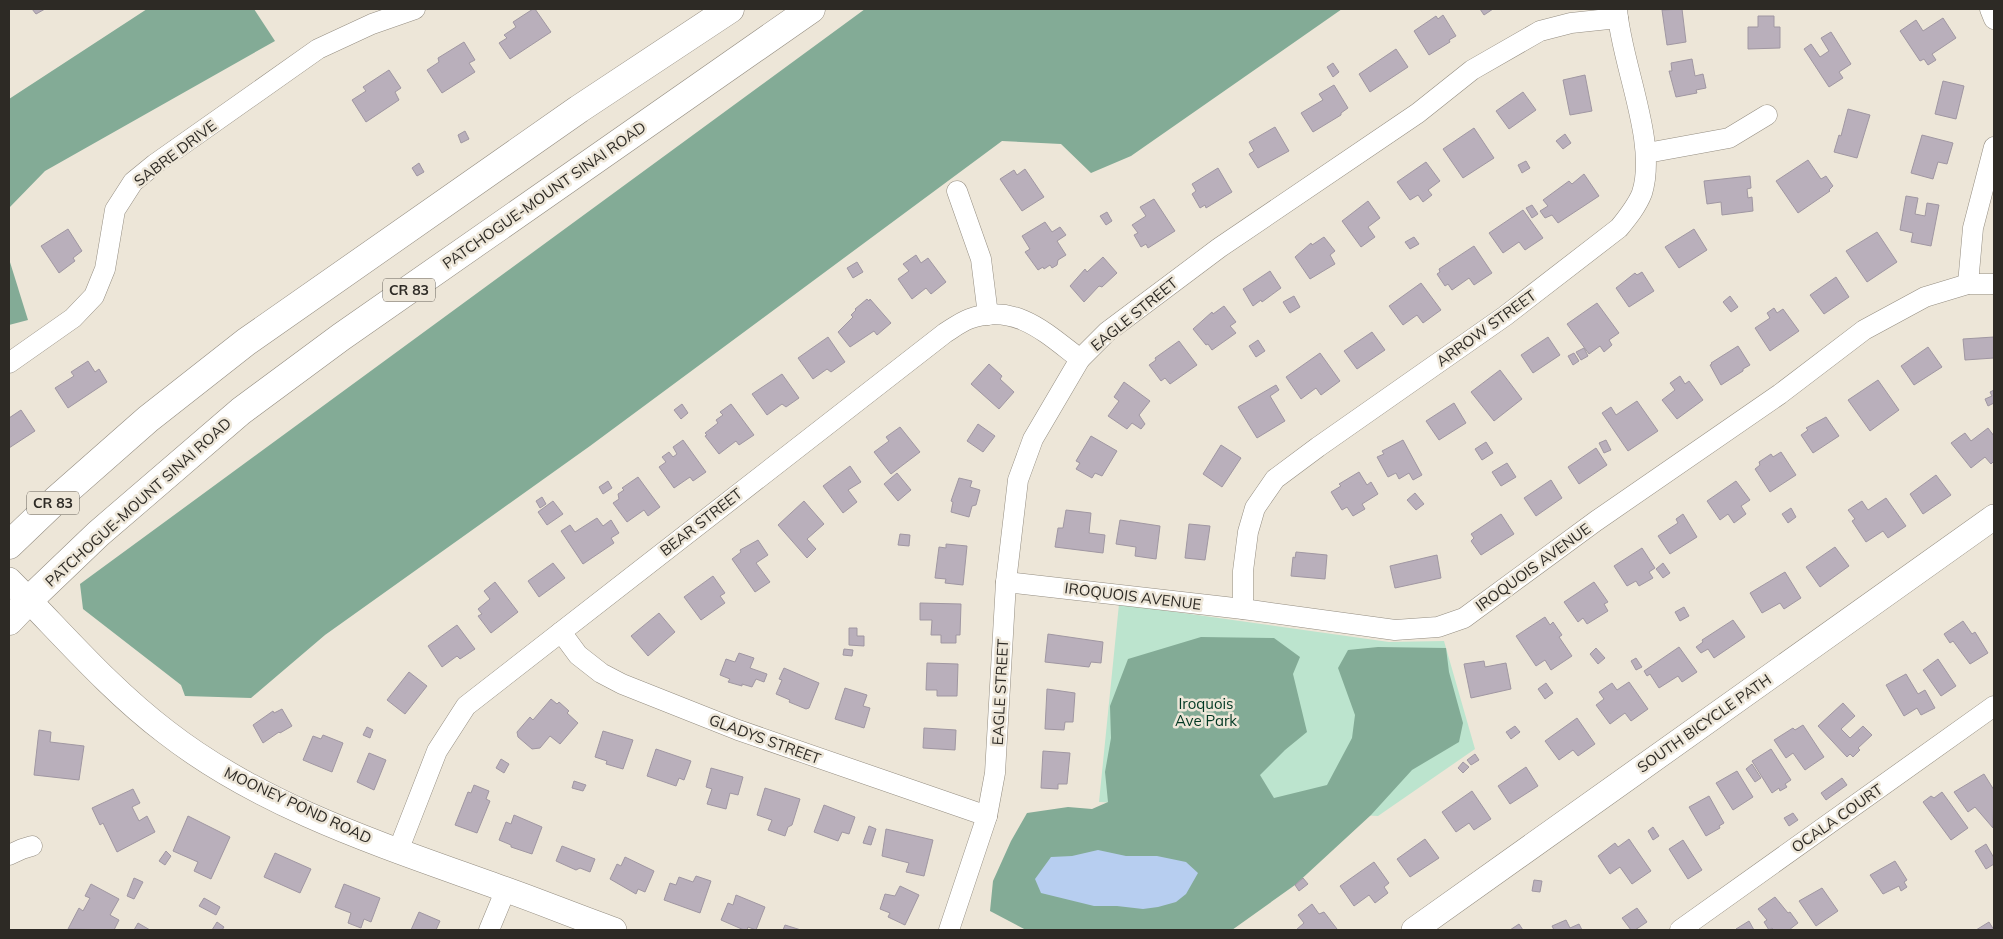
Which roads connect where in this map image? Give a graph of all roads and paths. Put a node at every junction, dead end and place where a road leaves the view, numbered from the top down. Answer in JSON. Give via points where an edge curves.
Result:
{"nodes":[{"id":1,"x":414,"y":9,"type":"edge"},
{"id":2,"x":730,"y":9,"type":"edge"},
{"id":3,"x":811,"y":9,"type":"edge"},
{"id":4,"x":1990,"y":9,"type":"edge"},
{"id":5,"x":1617,"y":13,"type":"edge"},
{"id":6,"x":1994,"y":19,"type":"edge"},
{"id":7,"x":1767,"y":115,"type":"dead end"},
{"id":8,"x":1994,"y":147,"type":"edge"},
{"id":9,"x":1647,"y":153,"type":"junction"},
{"id":10,"x":957,"y":191,"type":"dead end"},
{"id":11,"x":1968,"y":284,"type":"junction"},
{"id":12,"x":1994,"y":284,"type":"edge"},
{"id":13,"x":988,"y":315,"type":"junction"},
{"id":14,"x":1080,"y":359,"type":"junction"},
{"id":15,"x":9,"y":363,"type":"edge"},
{"id":16,"x":1994,"y":517,"type":"edge"},
{"id":17,"x":9,"y":545,"type":"edge"},
{"id":18,"x":9,"y":580,"type":"edge"},
{"id":19,"x":1006,"y":582,"type":"junction"},
{"id":20,"x":29,"y":600,"type":"junction"},
{"id":21,"x":1243,"y":609,"type":"junction"},
{"id":22,"x":9,"y":621,"type":"edge"},
{"id":23,"x":561,"y":632,"type":"junction"},
{"id":24,"x":1994,"y":706,"type":"edge"},
{"id":25,"x":987,"y":816,"type":"junction"},
{"id":26,"x":32,"y":846,"type":"dead end"},
{"id":27,"x":398,"y":852,"type":"junction"},
{"id":28,"x":9,"y":855,"type":"edge"},
{"id":29,"x":506,"y":889,"type":"junction"},
{"id":30,"x":489,"y":930,"type":"edge"},
{"id":31,"x":614,"y":930,"type":"edge"},
{"id":32,"x":949,"y":930,"type":"edge"},
{"id":33,"x":1414,"y":930,"type":"edge"},
{"id":34,"x":1680,"y":930,"type":"edge"}],
"edges":[{"from":1,"to":15,"type":"street","name":"SABRE DRIVE","via":[[363,27],[318,49],[133,182],[115,210],[105,269],[94,296],[73,318]]},
{"from":2,"to":17,"type":"highway","number":"CR 83","via":[[579,109],[246,342],[148,419]]},
{"from":3,"to":20,"type":"highway","name":"PATCHOGUE-MOUNT SINAI ROAD","number":"CR 83","via":[[291,373],[145,492]]},
{"from":4,"to":6,"type":"street"},
{"from":5,"to":9,"type":"street","name":"ARROW STREET"},
{"from":5,"to":14,"type":"street","name":"EAGLE STREET","via":[[1540,31],[1472,70],[1418,113],[1219,248],[1107,332]]},
{"from":7,"to":9,"type":"street","via":[[1729,138]]},
{"from":8,"to":11,"type":"street","via":[[1973,228]]},
{"from":9,"to":21,"type":"street","name":"ARROW STREET","via":[[1642,192],[1619,228],[1505,316],[1275,479],[1255,508],[1248,532]]},
{"from":10,"to":13,"type":"street","via":[[981,259]]},
{"from":11,"to":12,"type":"street","name":"IROQUOIS AVENUE"},
{"from":11,"to":21,"type":"street","name":"IROQUOIS AVENUE","via":[[1924,297],[1864,330],[1780,394],[1596,521],[1464,618],[1438,627],[1394,630]]},
{"from":13,"to":14,"type":"street","name":"BEAR STREET","via":[[1011,315],[1032,324]]},
{"from":13,"to":23,"type":"street","name":"BEAR STREET","via":[[968,319],[945,333]]},
{"from":14,"to":19,"type":"street","name":"EAGLE STREET","via":[[1033,439],[1018,480]]},
{"from":16,"to":33,"type":"street","name":"SOUTH BICYCLE PATH"},
{"from":18,"to":20,"type":"street","name":"MOONEY POND ROAD"},
{"from":19,"to":21,"type":"street","name":"IROQUOIS AVENUE"},
{"from":19,"to":25,"type":"street","name":"EAGLE STREET","via":[[995,773]]},
{"from":20,"to":22,"type":"highway","name":"PATCHOGUE-MOUNT SINAI ROAD","number":"CR 83"},
{"from":20,"to":27,"type":"street","name":"MOONEY POND ROAD","via":[[115,688],[192,750],[281,800]]},
{"from":23,"to":25,"type":"street","name":"GLADYS STREET","via":[[578,655],[601,674],[622,684],[738,730]]},
{"from":23,"to":27,"type":"street","name":"BEAR STREET","via":[[466,706],[436,751]]},
{"from":24,"to":34,"type":"street","name":"OCALA COURT"},
{"from":25,"to":32,"type":"street","name":"EAGLE STREET"},
{"from":26,"to":28,"type":"street"},
{"from":27,"to":29,"type":"street","name":"MOONEY POND ROAD"},
{"from":29,"to":30,"type":"street"},
{"from":29,"to":31,"type":"street","name":"MOONEY POND ROAD"}]}
